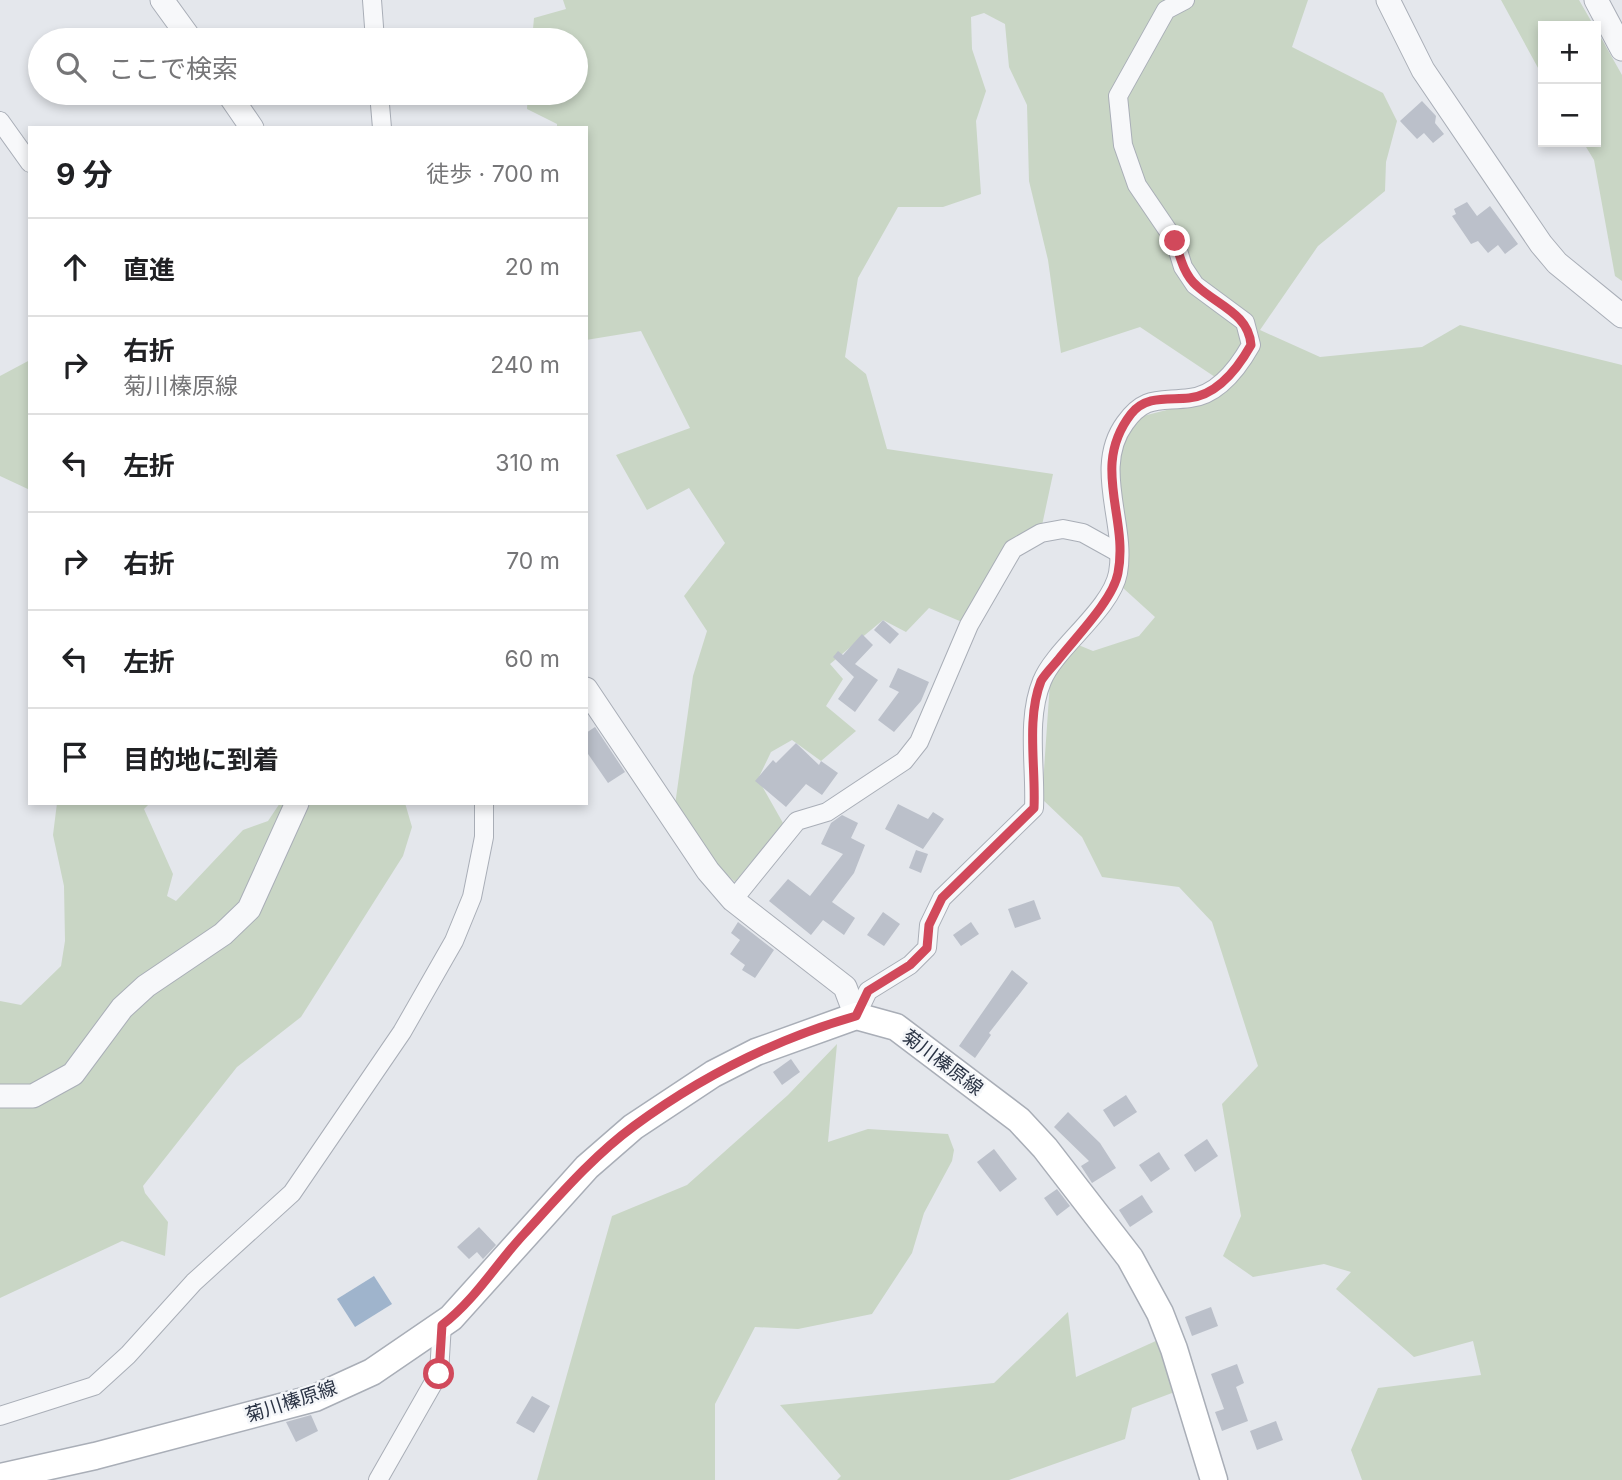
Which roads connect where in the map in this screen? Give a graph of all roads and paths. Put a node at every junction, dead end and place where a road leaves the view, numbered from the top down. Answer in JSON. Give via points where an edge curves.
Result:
{"nodes":[{"id":1,"x":162,"y":0,"type":"edge"},
{"id":2,"x":372,"y":0,"type":"edge"},
{"id":3,"x":1185,"y":0,"type":"edge"},
{"id":4,"x":1388,"y":0,"type":"edge"},
{"id":5,"x":1596,"y":0,"type":"edge"},
{"id":6,"x":182,"y":28,"type":"edge"},
{"id":7,"x":374,"y":28,"type":"edge"},
{"id":8,"x":1622,"y":49,"type":"edge"},
{"id":9,"x":236,"y":105,"type":"edge"},
{"id":10,"x":380,"y":105,"type":"edge"},
{"id":11,"x":0,"y":121,"type":"edge"},
{"id":12,"x":251,"y":126,"type":"edge"},
{"id":13,"x":382,"y":126,"type":"edge"},
{"id":14,"x":28,"y":160,"type":"edge"},
{"id":15,"x":1616,"y":313,"type":"edge"},
{"id":16,"x":1119,"y":553,"type":"junction"},
{"id":17,"x":588,"y":692,"type":"edge"},
{"id":18,"x":297,"y":805,"type":"edge"},
{"id":19,"x":484,"y":805,"type":"edge"},
{"id":20,"x":733,"y":900,"type":"junction"},
{"id":21,"x":856,"y":1016,"type":"junction"},
{"id":22,"x":0,"y":1096,"type":"edge"},
{"id":23,"x":442,"y":1325,"type":"junction"},
{"id":24,"x":0,"y":1416,"type":"edge"},
{"id":25,"x":0,"y":1477,"type":"edge"},
{"id":26,"x":378,"y":1480,"type":"edge"},
{"id":27,"x":1214,"y":1480,"type":"edge"}],
"edges":[{"from":1,"to":6,"type":"street"},
{"from":2,"to":7,"type":"street"},
{"from":3,"to":16,"type":"street","via":[[1166,10],[1118,96],[1123,145],[1137,185],[1175,241],[1195,285],[1245,322],[1251,345],[1238,369],[1207,393],[1138,406],[1122,426],[1110,458]]},
{"from":4,"to":15,"type":"street","via":[[1423,70],[1541,244]]},
{"from":5,"to":8,"type":"street"},
{"from":9,"to":12,"type":"street"},
{"from":10,"to":13,"type":"street"},
{"from":11,"to":14,"type":"street"},
{"from":16,"to":20,"type":"street","via":[[1083,533],[1063,529],[1041,533],[1013,549],[970,625],[919,742],[904,761],[827,812],[797,821]]},
{"from":16,"to":21,"type":"street","via":[[1114,584],[1042,680],[1034,722],[1034,808],[942,898],[929,925],[927,948],[910,965],[868,991]]},
{"from":17,"to":20,"type":"street","via":[[708,871]]},
{"from":18,"to":22,"type":"street","via":[[249,909],[223,934],[146,986],[122,1008],[63,1082],[33,1096]]},
{"from":19,"to":24,"type":"street","via":[[484,836],[472,897],[454,942],[402,1032],[292,1193],[194,1282],[94,1386]]},
{"from":20,"to":21,"type":"street","via":[[845,987]]},
{"from":21,"to":23,"type":"main road","name":"菊川榛原線","via":[[756,1052],[713,1074],[633,1127],[587,1167]]},
{"from":21,"to":27,"type":"main road","name":"菊川榛原線","via":[[897,1027],[1019,1120],[1130,1258],[1164,1325]]},
{"from":23,"to":25,"type":"main road","name":"菊川榛原線","via":[[372,1372],[315,1398]]},
{"from":23,"to":26,"type":"street","via":[[439,1374]]}]}
